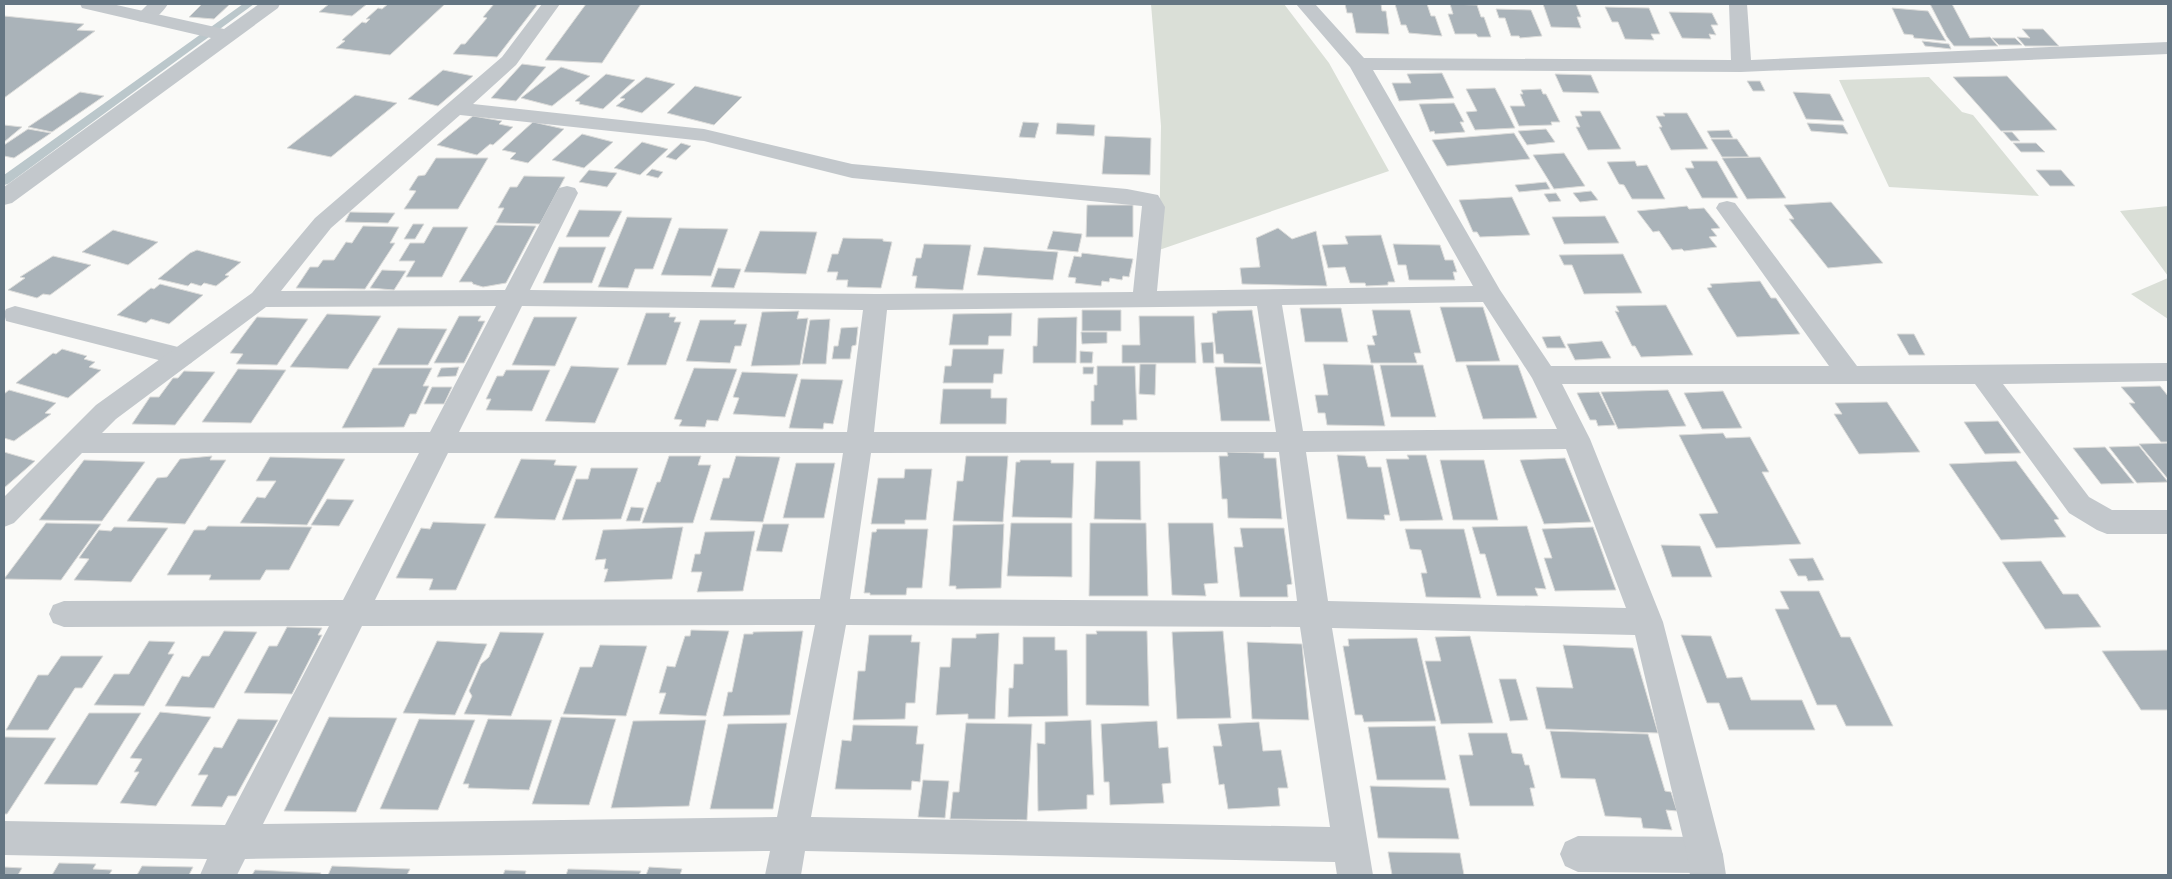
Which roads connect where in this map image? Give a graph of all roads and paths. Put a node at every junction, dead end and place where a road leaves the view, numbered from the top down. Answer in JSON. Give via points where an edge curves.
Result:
{"nodes":[{"id":1,"x":89,"y":4,"type":"edge"},
{"id":2,"x":271,"y":4,"type":"edge"},
{"id":3,"x":551,"y":4,"type":"edge"},
{"id":4,"x":1305,"y":4,"type":"edge"},
{"id":5,"x":1738,"y":4,"type":"edge"},
{"id":6,"x":152,"y":10,"type":"edge"},
{"id":7,"x":217,"y":34,"type":"junction"},
{"id":8,"x":2168,"y":48,"type":"edge"},
{"id":9,"x":1358,"y":64,"type":"junction"},
{"id":10,"x":1741,"y":66,"type":"junction"},
{"id":11,"x":455,"y":108,"type":"junction"},
{"id":12,"x":567,"y":193,"type":"dead end"},
{"id":13,"x":4,"y":198,"type":"edge"},
{"id":14,"x":1726,"y":208,"type":"dead end"},
{"id":15,"x":1490,"y":294,"type":"junction"},
{"id":16,"x":1268,"y":297,"type":"junction"},
{"id":17,"x":513,"y":298,"type":"junction"},
{"id":18,"x":261,"y":300,"type":"junction"},
{"id":19,"x":1144,"y":300,"type":"junction"},
{"id":20,"x":876,"y":302,"type":"junction"},
{"id":21,"x":15,"y":314,"type":"dead end"},
{"id":22,"x":182,"y":357,"type":"junction"},
{"id":23,"x":2168,"y":372,"type":"edge"},
{"id":24,"x":1849,"y":374,"type":"junction"},
{"id":25,"x":1544,"y":375,"type":"junction"},
{"id":26,"x":1982,"y":375,"type":"junction"},
{"id":27,"x":1576,"y":439,"type":"junction"},
{"id":28,"x":859,"y":442,"type":"junction"},
{"id":29,"x":1291,"y":442,"type":"junction"},
{"id":30,"x":76,"y":443,"type":"junction"},
{"id":31,"x":438,"y":443,"type":"junction"},
{"id":32,"x":4,"y":515,"type":"edge"},
{"id":33,"x":2168,"y":522,"type":"edge"},
{"id":34,"x":833,"y":612,"type":"junction"},
{"id":35,"x":64,"y":614,"type":"dead end"},
{"id":36,"x":351,"y":614,"type":"junction"},
{"id":37,"x":1314,"y":614,"type":"junction"},
{"id":38,"x":1647,"y":622,"type":"junction"},
{"id":39,"x":790,"y":834,"type":"junction"},
{"id":40,"x":4,"y":838,"type":"edge"},
{"id":41,"x":235,"y":842,"type":"junction"},
{"id":42,"x":1578,"y":854,"type":"dead end"},
{"id":43,"x":1353,"y":860,"type":"edge"},
{"id":44,"x":1706,"y":865,"type":"edge"},
{"id":45,"x":218,"y":875,"type":"edge"},
{"id":46,"x":783,"y":875,"type":"edge"}],
"edges":[{"from":1,"to":6,"type":"street"},
{"from":2,"to":7,"type":"street"},
{"from":3,"to":11,"type":"street","via":[[509,61]]},
{"from":4,"to":9,"type":"street"},
{"from":5,"to":10,"type":"street"},
{"from":6,"to":7,"type":"street"},
{"from":7,"to":13,"type":"street"},
{"from":8,"to":10,"type":"street"},
{"from":9,"to":10,"type":"street"},
{"from":9,"to":15,"type":"street"},
{"from":11,"to":18,"type":"street","via":[[323,223]]},
{"from":11,"to":19,"type":"street","via":[[704,135],[852,171],[1150,200],[1154,207]]},
{"from":12,"to":17,"type":"street"},
{"from":14,"to":24,"type":"street"},
{"from":15,"to":16,"type":"street"},
{"from":15,"to":25,"type":"street"},
{"from":16,"to":19,"type":"street"},
{"from":16,"to":29,"type":"street"},
{"from":17,"to":18,"type":"street"},
{"from":17,"to":20,"type":"street"},
{"from":17,"to":31,"type":"street"},
{"from":18,"to":22,"type":"street"},
{"from":19,"to":20,"type":"street"},
{"from":20,"to":28,"type":"street"},
{"from":21,"to":22,"type":"street"},
{"from":22,"to":30,"type":"street","via":[[106,412]]},
{"from":23,"to":26,"type":"street"},
{"from":24,"to":25,"type":"street"},
{"from":24,"to":26,"type":"street"},
{"from":25,"to":27,"type":"street"},
{"from":26,"to":33,"type":"street","via":[[2079,505],[2107,522]]},
{"from":27,"to":29,"type":"street"},
{"from":27,"to":38,"type":"street"},
{"from":28,"to":29,"type":"street"},
{"from":28,"to":31,"type":"street"},
{"from":28,"to":34,"type":"street"},
{"from":29,"to":37,"type":"street"},
{"from":30,"to":31,"type":"street"},
{"from":30,"to":32,"type":"street"},
{"from":31,"to":36,"type":"street"},
{"from":34,"to":36,"type":"street"},
{"from":34,"to":37,"type":"street"},
{"from":34,"to":39,"type":"street"},
{"from":35,"to":36,"type":"street"},
{"from":36,"to":41,"type":"street"},
{"from":37,"to":38,"type":"street"},
{"from":37,"to":43,"type":"street"},
{"from":38,"to":44,"type":"street"},
{"from":39,"to":41,"type":"street"},
{"from":39,"to":43,"type":"street"},
{"from":39,"to":46,"type":"street"},
{"from":40,"to":41,"type":"street"},
{"from":41,"to":45,"type":"street"},
{"from":42,"to":44,"type":"street"}]}
